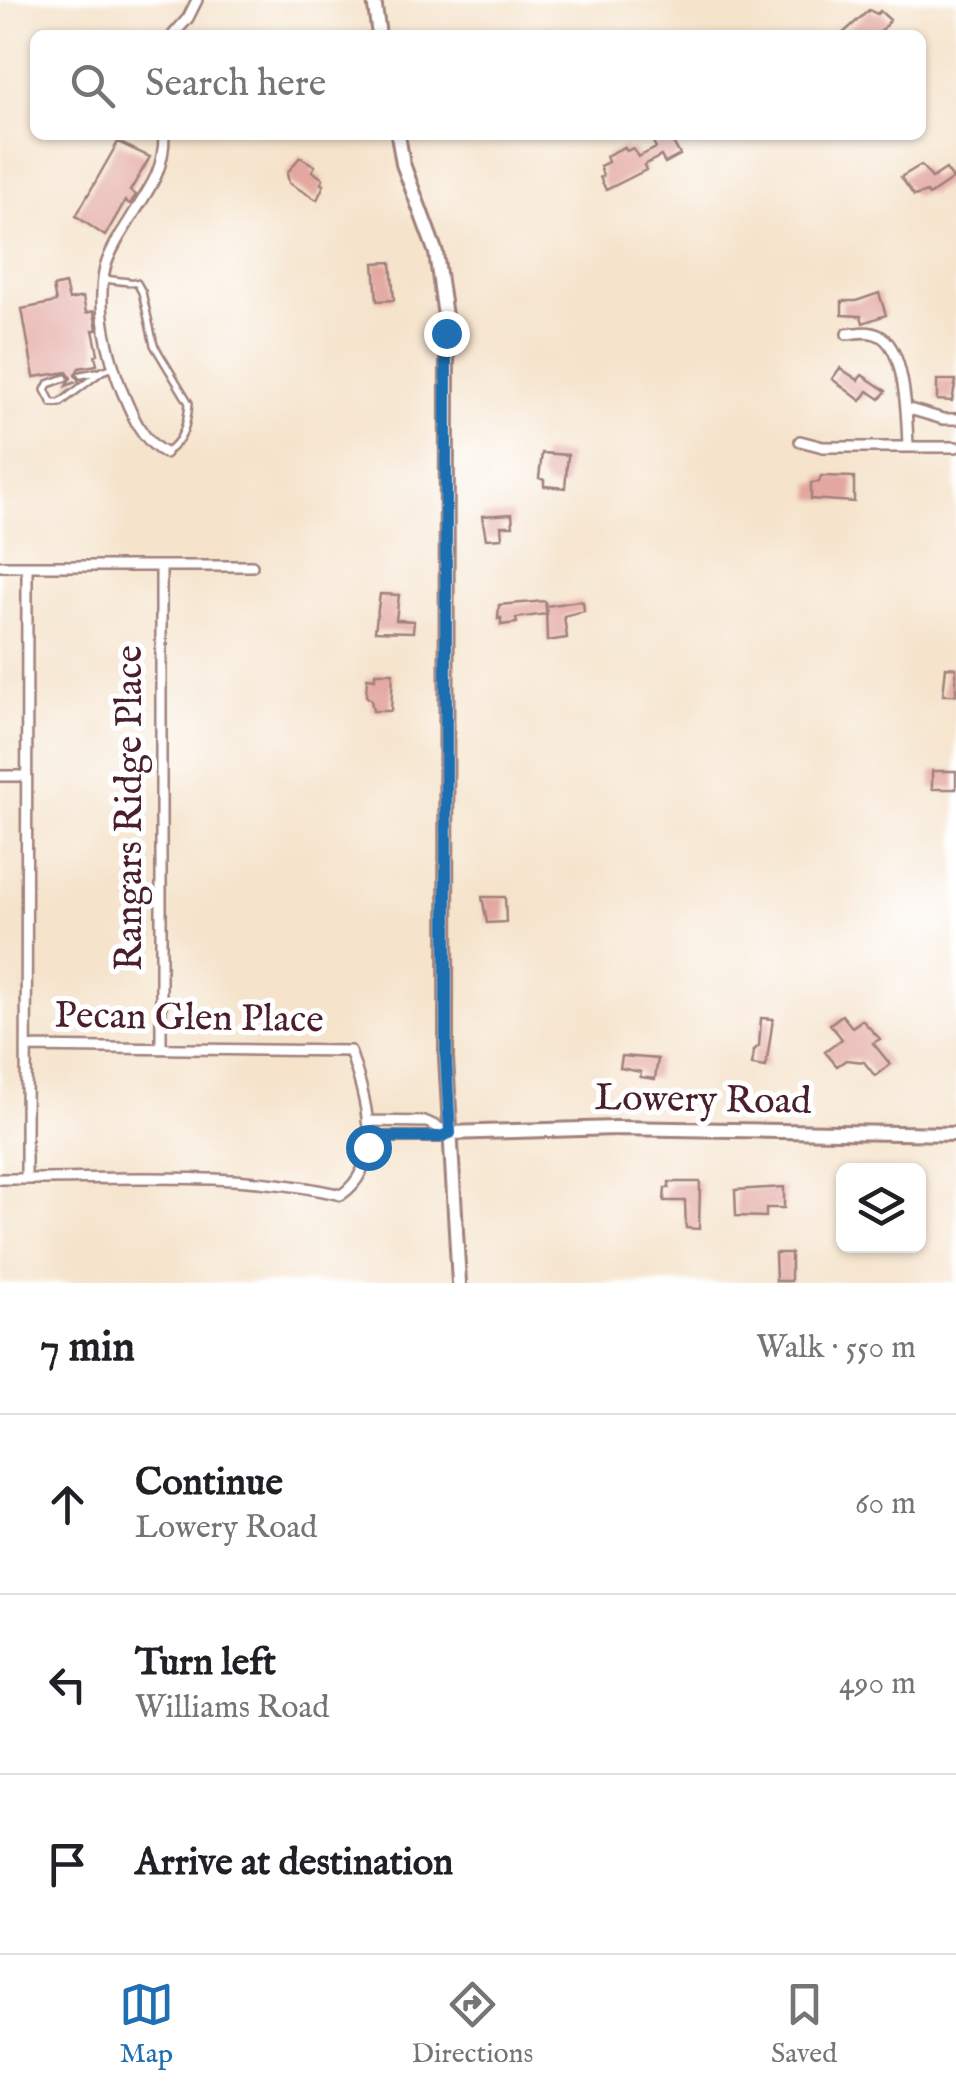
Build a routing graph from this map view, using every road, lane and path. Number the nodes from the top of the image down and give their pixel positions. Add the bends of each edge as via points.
1 (196, 0) edge
2 (374, 0) edge
3 (177, 30) edge
4 (377, 30) edge
5 (164, 140) edge
6 (399, 140) edge
7 (104, 278) junction
8 (847, 334) dead end
9 (114, 367) junction
10 (102, 371) junction
11 (81, 375) dead end
12 (65, 378) dead end
13 (906, 408) junction
14 (956, 418) edge
15 (800, 441) dead end
16 (908, 447) junction
17 (956, 447) edge
18 (165, 453) joint
19 (0, 566) edge
20 (26, 566) junction
21 (252, 566) dead end
22 (161, 567) junction
23 (0, 776) edge
24 (26, 776) junction
25 (26, 1046) junction
26 (162, 1048) junction
27 (366, 1121) junction
28 (450, 1133) junction
29 (956, 1134) edge
30 (368, 1137) junction
31 (0, 1179) edge
32 (26, 1179) junction
33 (459, 1283) edge

1 - 3 street
2 - 4 street
5 - 7 street via 164,159 114,247
6 - 28 street via 436,253 446,330
7 - 9 street
7 - 18 lane via 136,283 154,345 189,402 178,446
8 - 13 street via 888,341
9 - 10 lane
9 - 18 street via 140,428
10 - 11 lane
10 - 12 lane via 52,403 44,390
13 - 14 street
13 - 16 street
15 - 16 street
16 - 17 street
19 - 20 street
20 - 22 street
20 - 24 street
21 - 22 street
22 - 26 street, Rangars Ridge Place
23 - 24 street
24 - 25 street
25 - 26 street, Pecan Glen Place
25 - 32 street
26 - 27 street, Pecan Glen Place via 350,1051
27 - 28 street, Lowery Road via 428,1122
27 - 30 street
28 - 29 street, Lowery Road via 616,1128
28 - 30 street, Lowery Road
28 - 33 street
30 - 32 street via 365,1163 341,1195 253,1181
31 - 32 street

